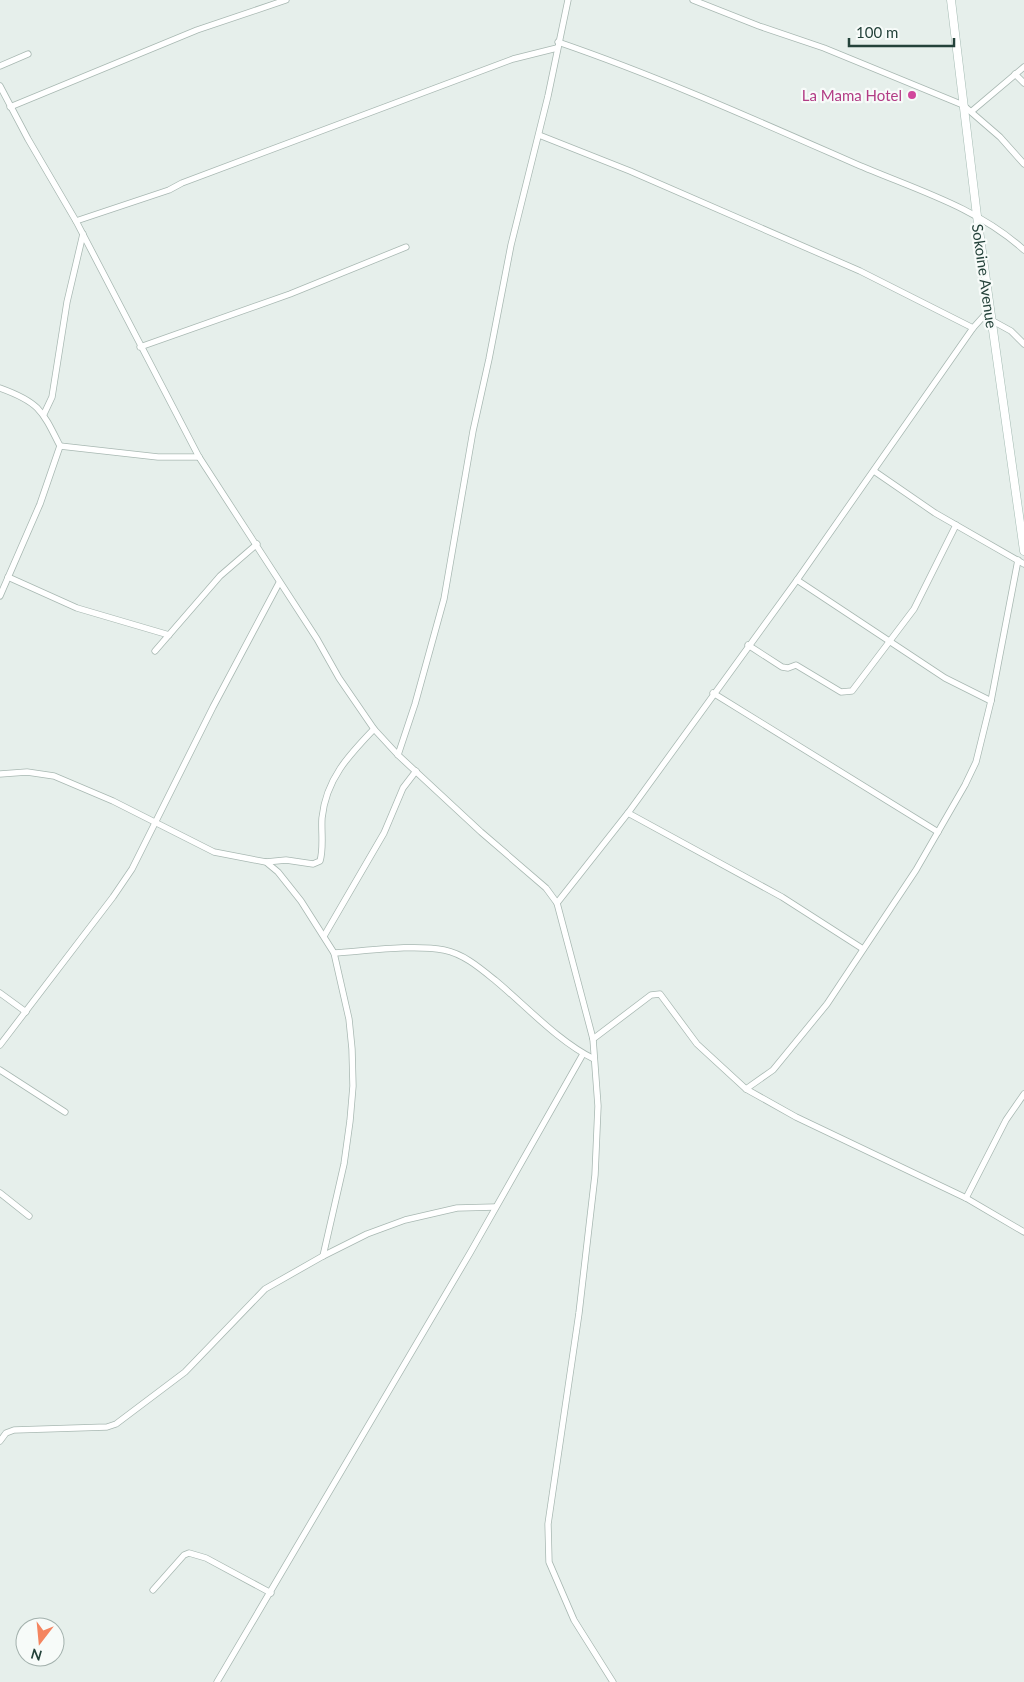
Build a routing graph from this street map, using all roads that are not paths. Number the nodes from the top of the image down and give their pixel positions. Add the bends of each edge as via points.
1 (286, 0) edge
2 (568, 0) edge
3 (693, 0) edge
4 (950, 0) edge
5 (557, 45) junction
6 (28, 54) dead end
7 (0, 66) edge
8 (1024, 66) edge
9 (1015, 74) junction
10 (1024, 83) edge
11 (0, 86) edge
12 (963, 105) junction
13 (10, 107) junction
14 (972, 111) junction
15 (538, 135) junction
16 (1024, 164) edge
17 (977, 216) junction
18 (76, 221) junction
19 (83, 233) junction
20 (406, 248) dead end
21 (1024, 250) edge
22 (990, 308) junction
23 (992, 320) junction
24 (973, 328) junction
25 (1024, 344) edge
26 (140, 347) junction
27 (0, 388) edge
28 (44, 414) junction
29 (60, 446) junction
30 (199, 457) junction
31 (874, 471) junction
32 (956, 525) junction
33 (1023, 542) edge
34 (257, 544) junction
35 (1024, 551) edge
36 (1018, 560) junction
37 (1024, 564) edge
38 (8, 577) junction
39 (797, 580) junction
40 (280, 583) junction
41 (0, 596) edge
42 (169, 635) junction
43 (888, 643) junction
44 (748, 645) junction
45 (155, 651) dead end
46 (713, 693) junction
47 (991, 701) junction
48 (374, 728) junction
49 (398, 755) junction
50 (416, 771) junction
51 (0, 774) edge
52 (628, 813) junction
53 (156, 822) junction
54 (938, 832) junction
55 (266, 862) junction
56 (557, 903) junction
57 (324, 936) junction
58 (863, 949) junction
59 (334, 953) junction
60 (0, 993) edge
61 (26, 1012) junction
62 (592, 1039) junction
63 (0, 1045) edge
64 (583, 1054) junction
65 (594, 1059) junction
66 (0, 1070) edge
67 (746, 1089) junction
68 (1024, 1094) edge
69 (65, 1112) dead end
70 (0, 1193) edge
71 (966, 1198) junction
72 (495, 1207) junction
73 (29, 1216) dead end
74 (1024, 1232) edge
75 (323, 1256) junction
76 (0, 1441) edge
77 (153, 1590) dead end
78 (271, 1592) junction
79 (217, 1682) edge
80 (613, 1682) edge

1 - 13 street via 197,30
2 - 5 street
3 - 12 street via 824,48
4 - 12 street, Sokoine Avenue
5 - 15 street
5 - 17 street via 602,57 742,113
5 - 18 street via 282,144 169,190
6 - 7 street
8 - 9 street
9 - 10 street
9 - 14 street
11 - 13 street
12 - 14 street
12 - 17 street, Sokoine Avenue
13 - 18 street
14 - 16 street
15 - 24 street via 630,171 860,271
15 - 49 street via 473,431 444,599
17 - 21 street
17 - 22 street, Sokoine Avenue
18 - 19 street
19 - 26 street
19 - 28 street via 67,302 54,389
20 - 26 street via 290,294
22 - 23 street, Sokoine Avenue
22 - 24 street
23 - 25 street via 1011,330
23 - 33 street, Sokoine Avenue
24 - 31 street
26 - 30 street
27 - 28 street via 27,399
28 - 29 street
29 - 30 street via 158,457
29 - 38 street via 40,504
30 - 34 street
31 - 32 street
31 - 39 street
32 - 36 street
32 - 43 street via 914,609
33 - 35 street, Sokoine Avenue
34 - 40 street
34 - 42 street via 220,576
36 - 37 street
36 - 47 street
38 - 41 street
38 - 42 street via 77,608
39 - 43 street
39 - 44 street
40 - 48 street
40 - 53 street
42 - 45 street
43 - 44 street via 856,688 847,693 800,667 782,667
43 - 47 street via 944,678
44 - 46 street
46 - 52 street
46 - 54 street
47 - 54 street via 976,762
48 - 49 street
48 - 55 street via 340,766 328,790 322,817 320,861 313,864 286,860
49 - 50 street
50 - 56 street via 546,888
50 - 57 street via 403,788 384,833
51 - 53 street via 27,772 54,776
52 - 56 street
52 - 58 street via 782,897
53 - 55 street via 214,852
53 - 61 street via 132,869 113,897
54 - 58 street
55 - 57 street via 291,886
56 - 62 street
57 - 59 street
58 - 67 street via 827,1004 790,1051 773,1070
59 - 64 street via 424,948 457,954 476,964
59 - 75 street via 349,1019 354,1086 344,1164
60 - 61 street
61 - 63 street
62 - 65 street
62 - 67 street via 651,995 660,994 697,1044
64 - 65 street
64 - 72 street
65 - 80 street via 598,1106 595,1175 579,1313 548,1524 549,1562 574,1620
66 - 69 street
67 - 71 street via 796,1117
68 - 71 street via 1006,1120
70 - 73 street
71 - 74 street
72 - 75 street via 457,1208 405,1220
72 - 78 street
75 - 76 street via 264,1289 185,1372 116,1424 108,1427 14,1430 6,1433
77 - 78 street via 189,1553 206,1558
78 - 79 street

